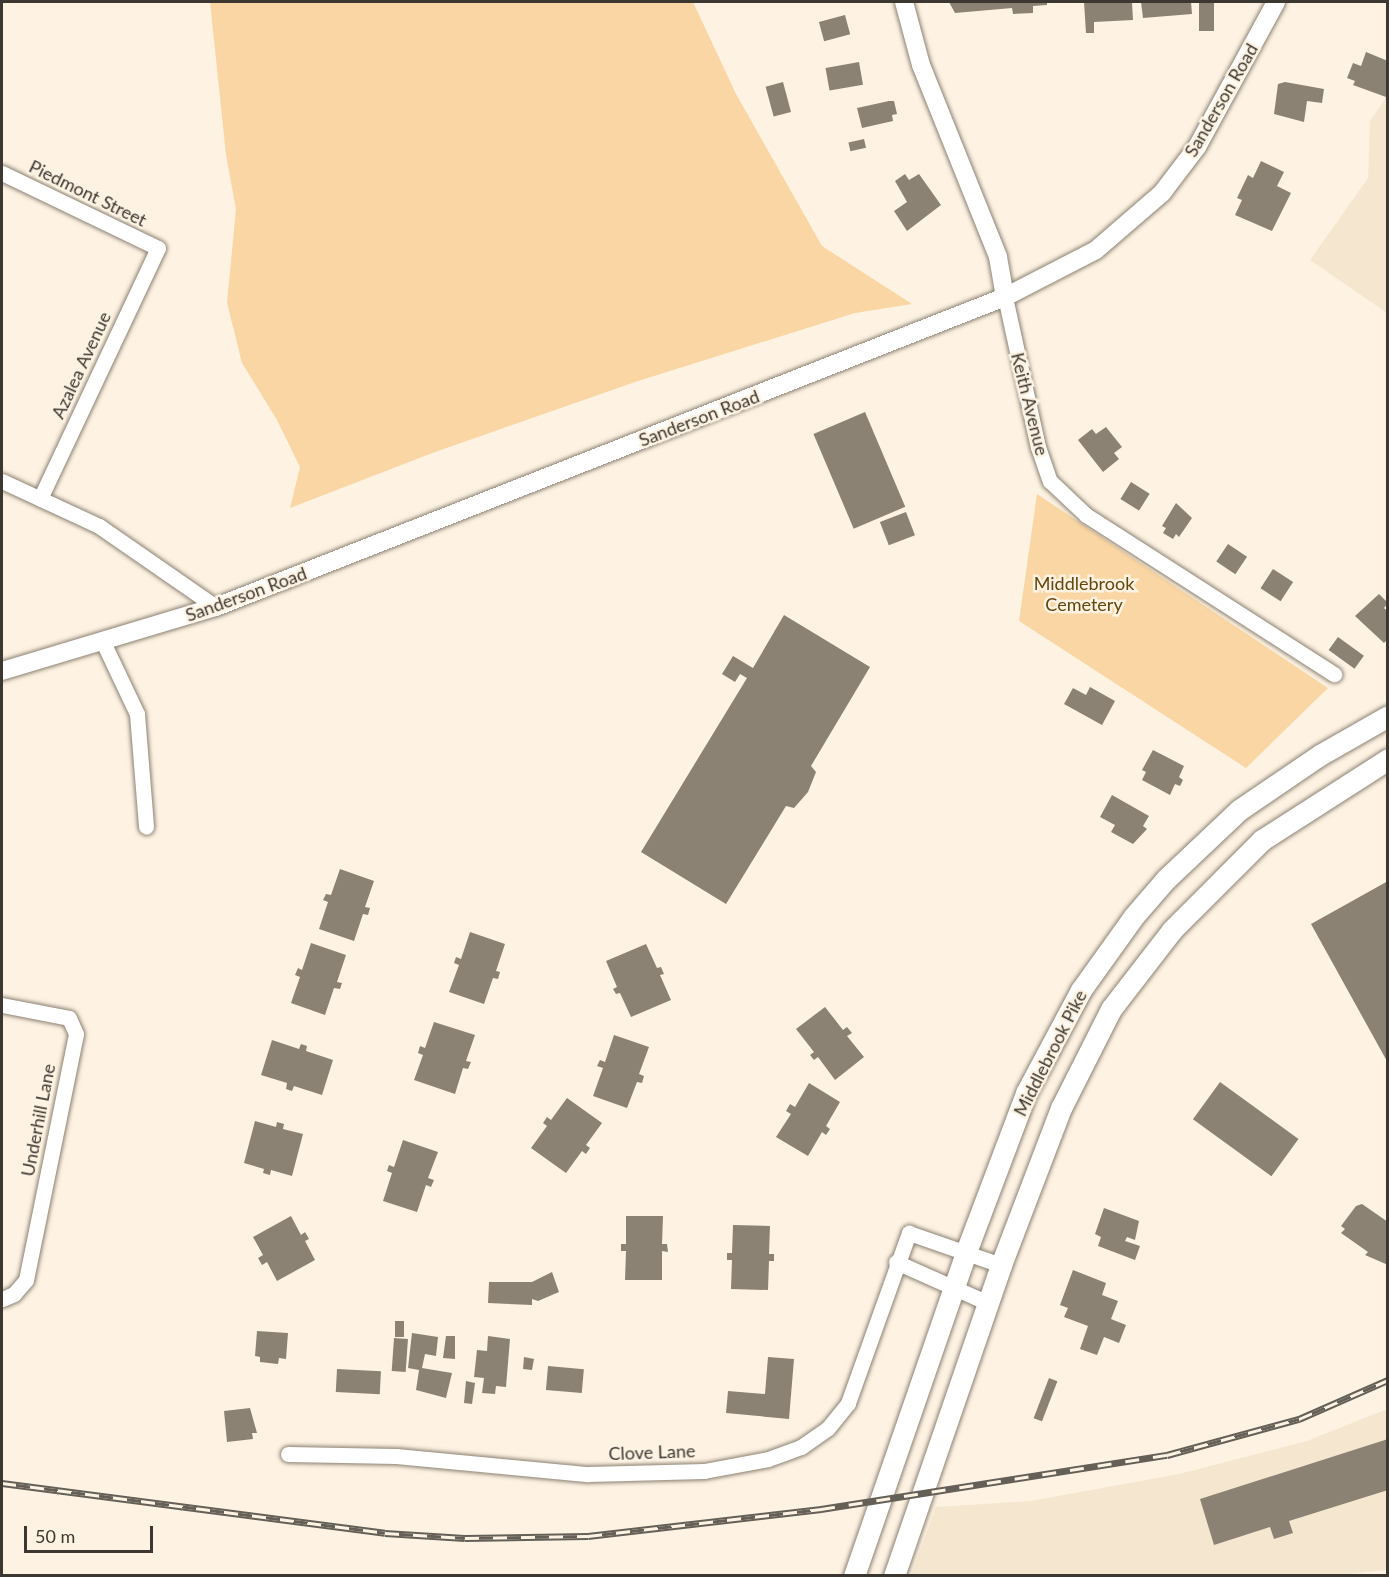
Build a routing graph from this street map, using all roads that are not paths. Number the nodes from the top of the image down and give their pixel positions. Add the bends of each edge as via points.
1 (904, 2) edge
2 (1276, 2) edge
3 (2, 173) edge
4 (158, 248) joint
5 (1005, 297) junction
6 (2, 481) edge
7 (40, 499) junction
8 (216, 608) junction
9 (103, 642) junction
10 (2, 671) edge
11 (1334, 674) dead end
12 (1388, 716) edge
13 (1388, 759) edge
14 (146, 827) dead end
15 (2, 1005) edge
16 (966, 1252) junction
17 (896, 1262) junction
18 (1001, 1265) junction
19 (953, 1289) junction
20 (8, 1297) edge
21 (988, 1303) junction
22 (288, 1454) dead end
23 (854, 1575) edge
24 (894, 1575) edge

1 - 5 street, Keith Avenue via 921,65 998,257
2 - 5 street, Sanderson Road via 1197,147 1162,193 1096,250
3 - 4 street, Piedmont Street
4 - 7 street, Azalea Avenue
5 - 8 street, Sanderson Road
5 - 11 street, Keith Avenue via 1038,447 1050,481 1086,515
6 - 7 street
7 - 8 street via 99,526
8 - 9 street, Sanderson Road
9 - 10 street, Sanderson Road
9 - 14 street via 136,714
12 - 16 main road, Middlebrook Pike via 1320,755 1239,810 1166,879 1134,916 1081,990 1026,1093
13 - 18 main road, Middlebrook Pike via 1262,840 1172,930 1111,1009 1061,1108
15 - 20 street, Underhill Lane via 69,1018 76,1034 26,1280
16 - 17 street, Clove Lane via 909,1233
16 - 18 street, Clove Lane
16 - 19 main road, Middlebrook Pike
17 - 19 street
17 - 22 street, Clove Lane via 848,1403 828,1428 801,1447 768,1459 704,1471 588,1474 396,1456
18 - 21 main road, Middlebrook Pike
19 - 21 street
19 - 23 main road, Middlebrook Pike
21 - 24 main road, Middlebrook Pike

